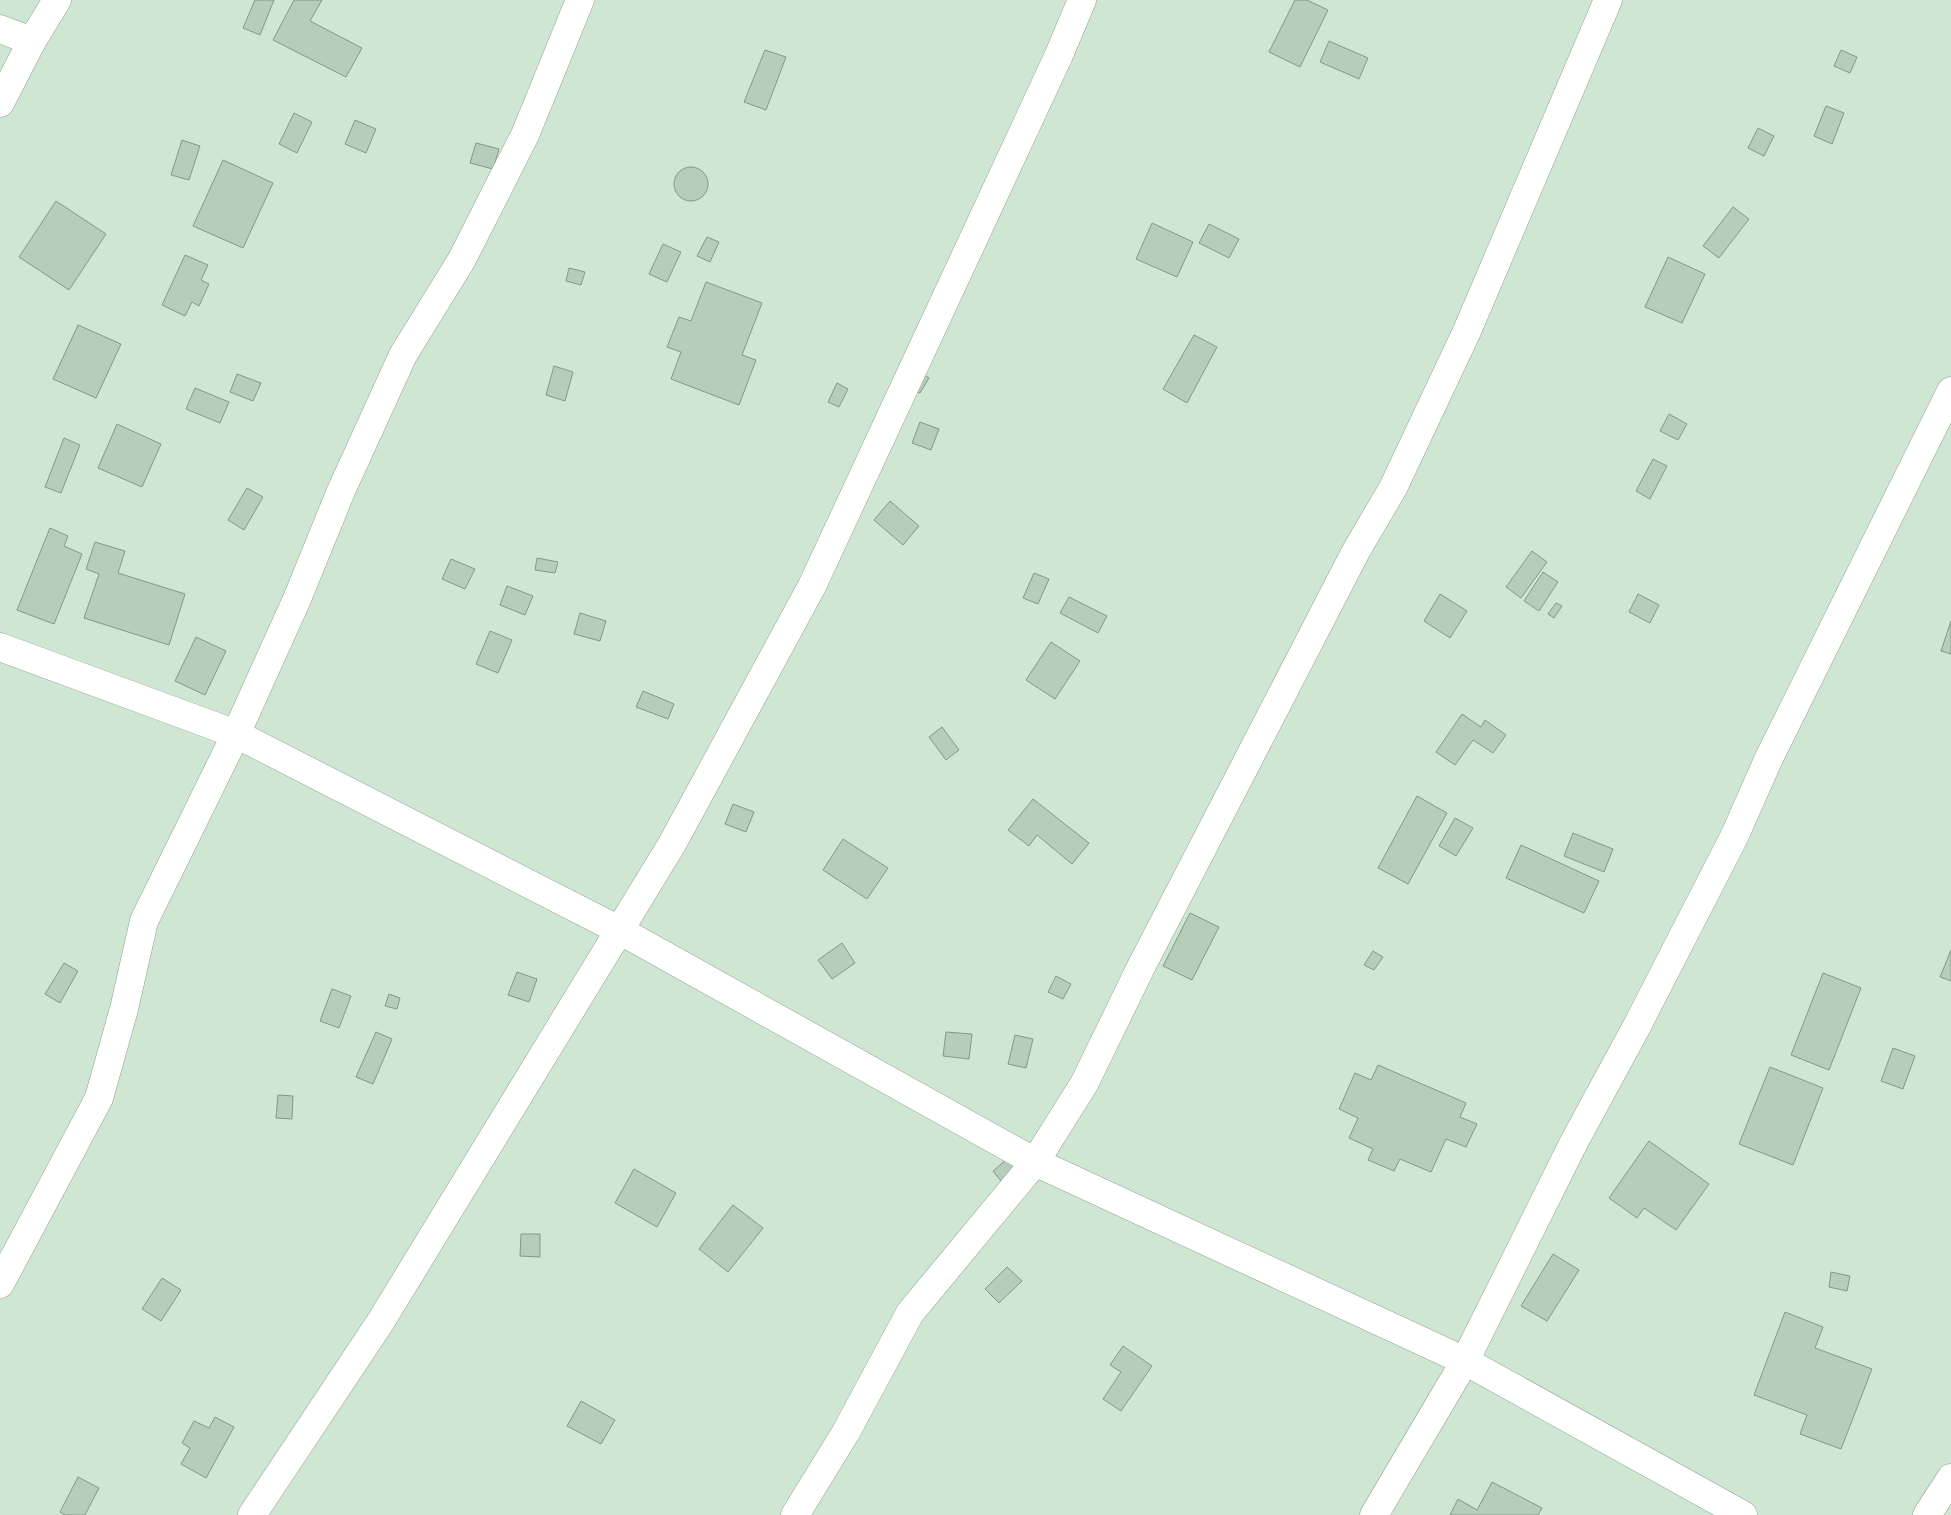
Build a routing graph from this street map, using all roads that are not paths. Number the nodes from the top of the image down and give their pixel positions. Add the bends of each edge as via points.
1 (57, 0) edge
2 (580, 0) edge
3 (1082, 0) edge
4 (1608, 0) edge
5 (0, 29) edge
6 (32, 41) junction
7 (0, 103) edge
8 (1951, 391) edge
9 (0, 646) edge
10 (236, 734) junction
11 (619, 930) junction
12 (1035, 1162) junction
13 (0, 1284) edge
14 (1465, 1361) junction
15 (1951, 1478) edge
16 (252, 1515) edge
17 (796, 1515) edge
18 (1374, 1515) edge
19 (1743, 1515) edge
20 (1927, 1515) edge

1 - 6 street
2 - 10 street via 525,135 461,261 403,355
3 - 11 street via 812,586 672,844
4 - 12 street via 1467,331 1393,488 1338,586 1084,1084
5 - 6 street
6 - 7 street
8 - 14 street via 1769,758 1730,846 1573,1144
9 - 10 street
10 - 11 street
10 - 13 street via 144,921 124,1010 99,1098
11 - 12 street
11 - 16 street via 381,1321
12 - 14 street
12 - 17 street via 910,1314 846,1432
14 - 18 street
14 - 19 street
15 - 20 street

